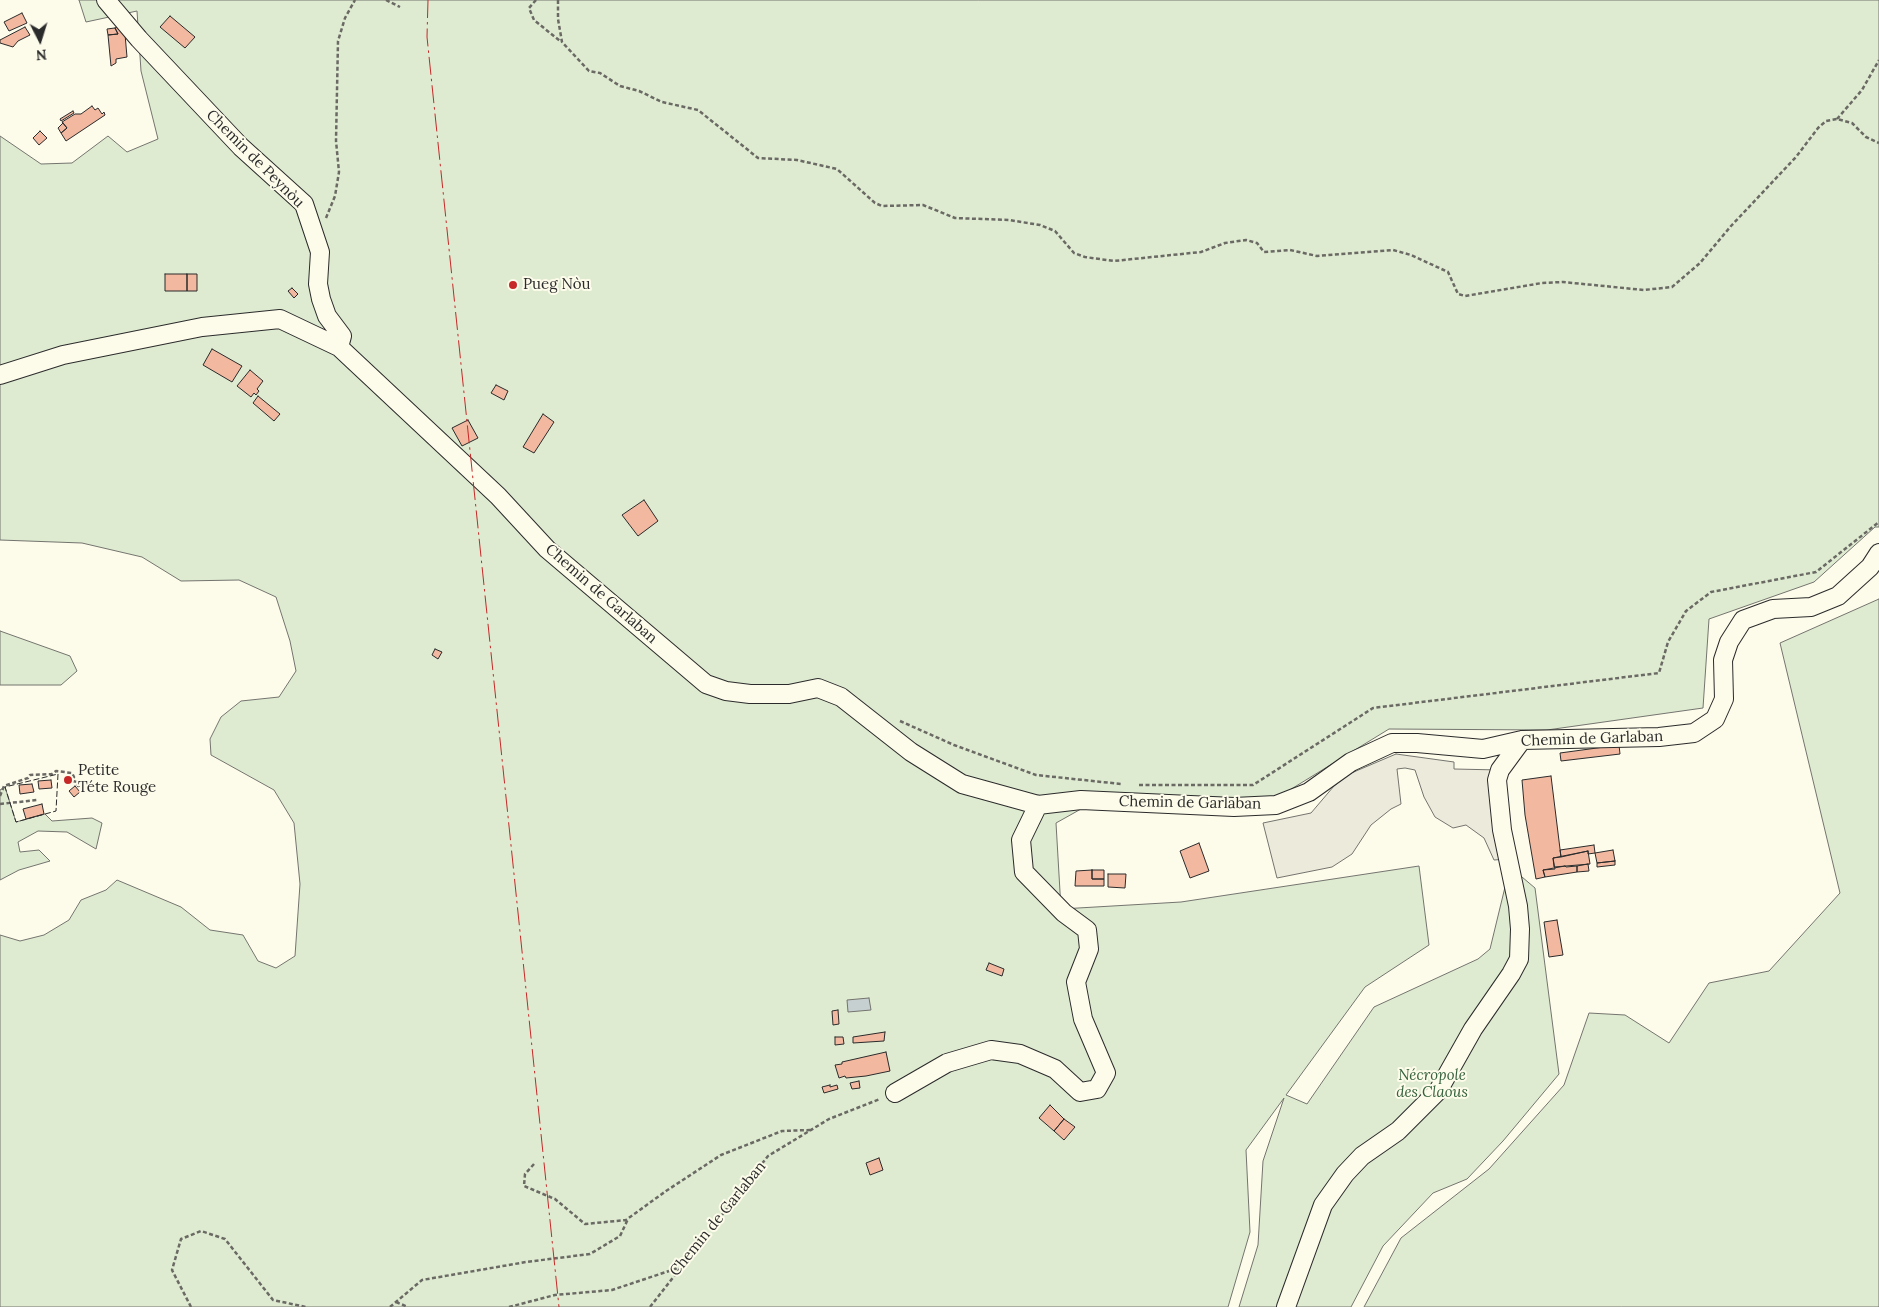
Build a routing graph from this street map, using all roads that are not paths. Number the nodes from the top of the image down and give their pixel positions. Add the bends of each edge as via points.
1 (106, 0) edge
2 (339, 347) junction
3 (0, 375) edge
4 (1879, 553) edge
5 (1522, 740) junction
6 (1038, 805) junction
7 (895, 1094) road end
8 (1286, 1307) edge

1 - 2 street, Chemin de Peynòu via 240,147 304,204 320,252 318,284 327,316 342,336
2 - 3 street, Chemin de Garlaban via 280,319 202,327 63,355
2 - 6 street, Chemin de Garlaban via 498,496 547,549 706,684 750,694 788,694 818,688 841,698 911,752 962,784
4 - 5 street, Chemin de Garlaban via 1870,568 1838,596 1812,607 1773,609 1743,620 1728,642 1723,660 1724,699 1715,719 1694,733 1659,737
5 - 6 street, Chemin de Garlaban via 1483,750 1392,743 1351,762 1309,792 1276,805 1234,807 1081,800
5 - 8 street via 1500,770 1497,780 1502,830 1518,906 1519,959 1473,1029 1438,1091 1398,1131 1362,1156 1323,1205
6 - 7 street via 1021,840 1024,872 1064,913 1087,930 1089,949 1076,982 1083,1019 1106,1073 1097,1089 1080,1092 1055,1069 1020,1054 991,1050 947,1063

